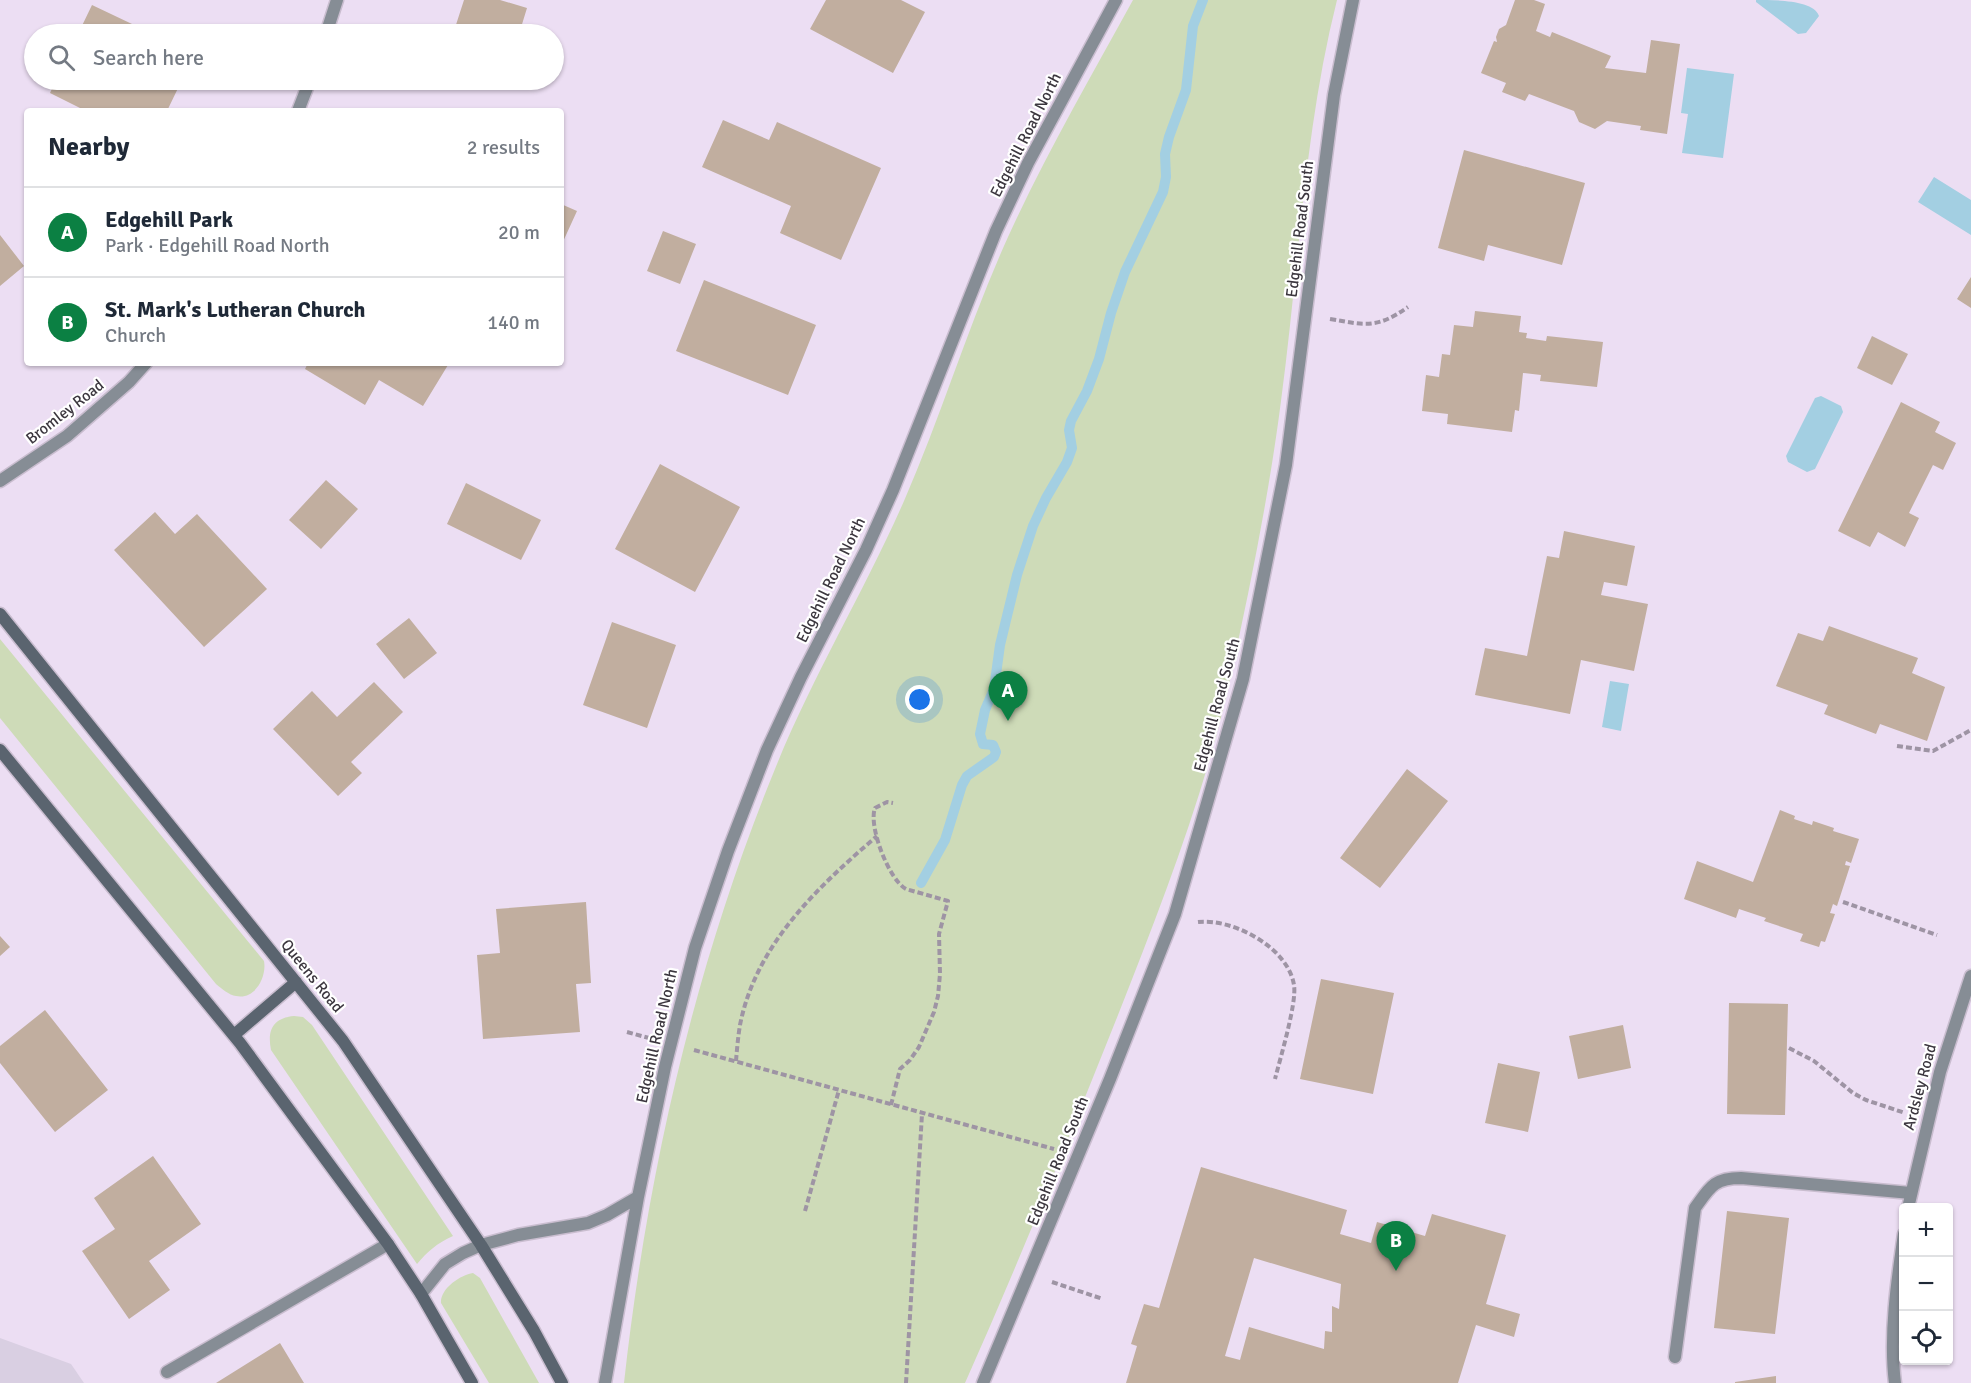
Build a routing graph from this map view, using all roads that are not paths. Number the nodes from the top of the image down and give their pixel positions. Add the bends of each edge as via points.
1 (337, 0) edge
2 (1116, 0) edge
3 (1353, 0) edge
4 (329, 24) edge
5 (306, 90) edge
6 (299, 108) edge
7 (143, 366) edge
8 (0, 481) edge
9 (0, 614) edge
10 (0, 750) edge
11 (1971, 976) edge
12 (296, 982) junction
13 (234, 1035) junction
14 (1911, 1193) junction
15 (638, 1197) junction
16 (1909, 1203) edge
17 (388, 1244) junction
18 (481, 1245) junction
19 (1901, 1257) edge
20 (421, 1294) junction
21 (1675, 1356) dead end
22 (167, 1372) dead end
23 (472, 1383) edge
24 (562, 1383) edge
25 (605, 1383) edge
26 (983, 1383) edge
27 (1895, 1383) edge

1 - 4 street
2 - 15 street, Edgehill Road North via 996,231 888,500 801,677 746,802 695,948
3 - 26 street, Edgehill Road South via 1334,94 1286,465 1243,679 1175,914
5 - 6 street
7 - 8 street, Bromley Road via 67,436
9 - 12 main road, Queens Road
10 - 13 main road
11 - 14 street, Ardsley Road via 1940,1072
12 - 13 main road
12 - 18 main road, Queens Road via 343,1041
13 - 17 main road
14 - 16 street, Ardsley Road
14 - 21 street via 1741,1178 1725,1178 1709,1188 1695,1208
15 - 18 street via 588,1223
15 - 25 street, Edgehill Road North
17 - 20 main road
17 - 22 street
18 - 20 street via 445,1264
18 - 24 main road, Queens Road
19 - 27 street via 1896,1303
20 - 23 main road

